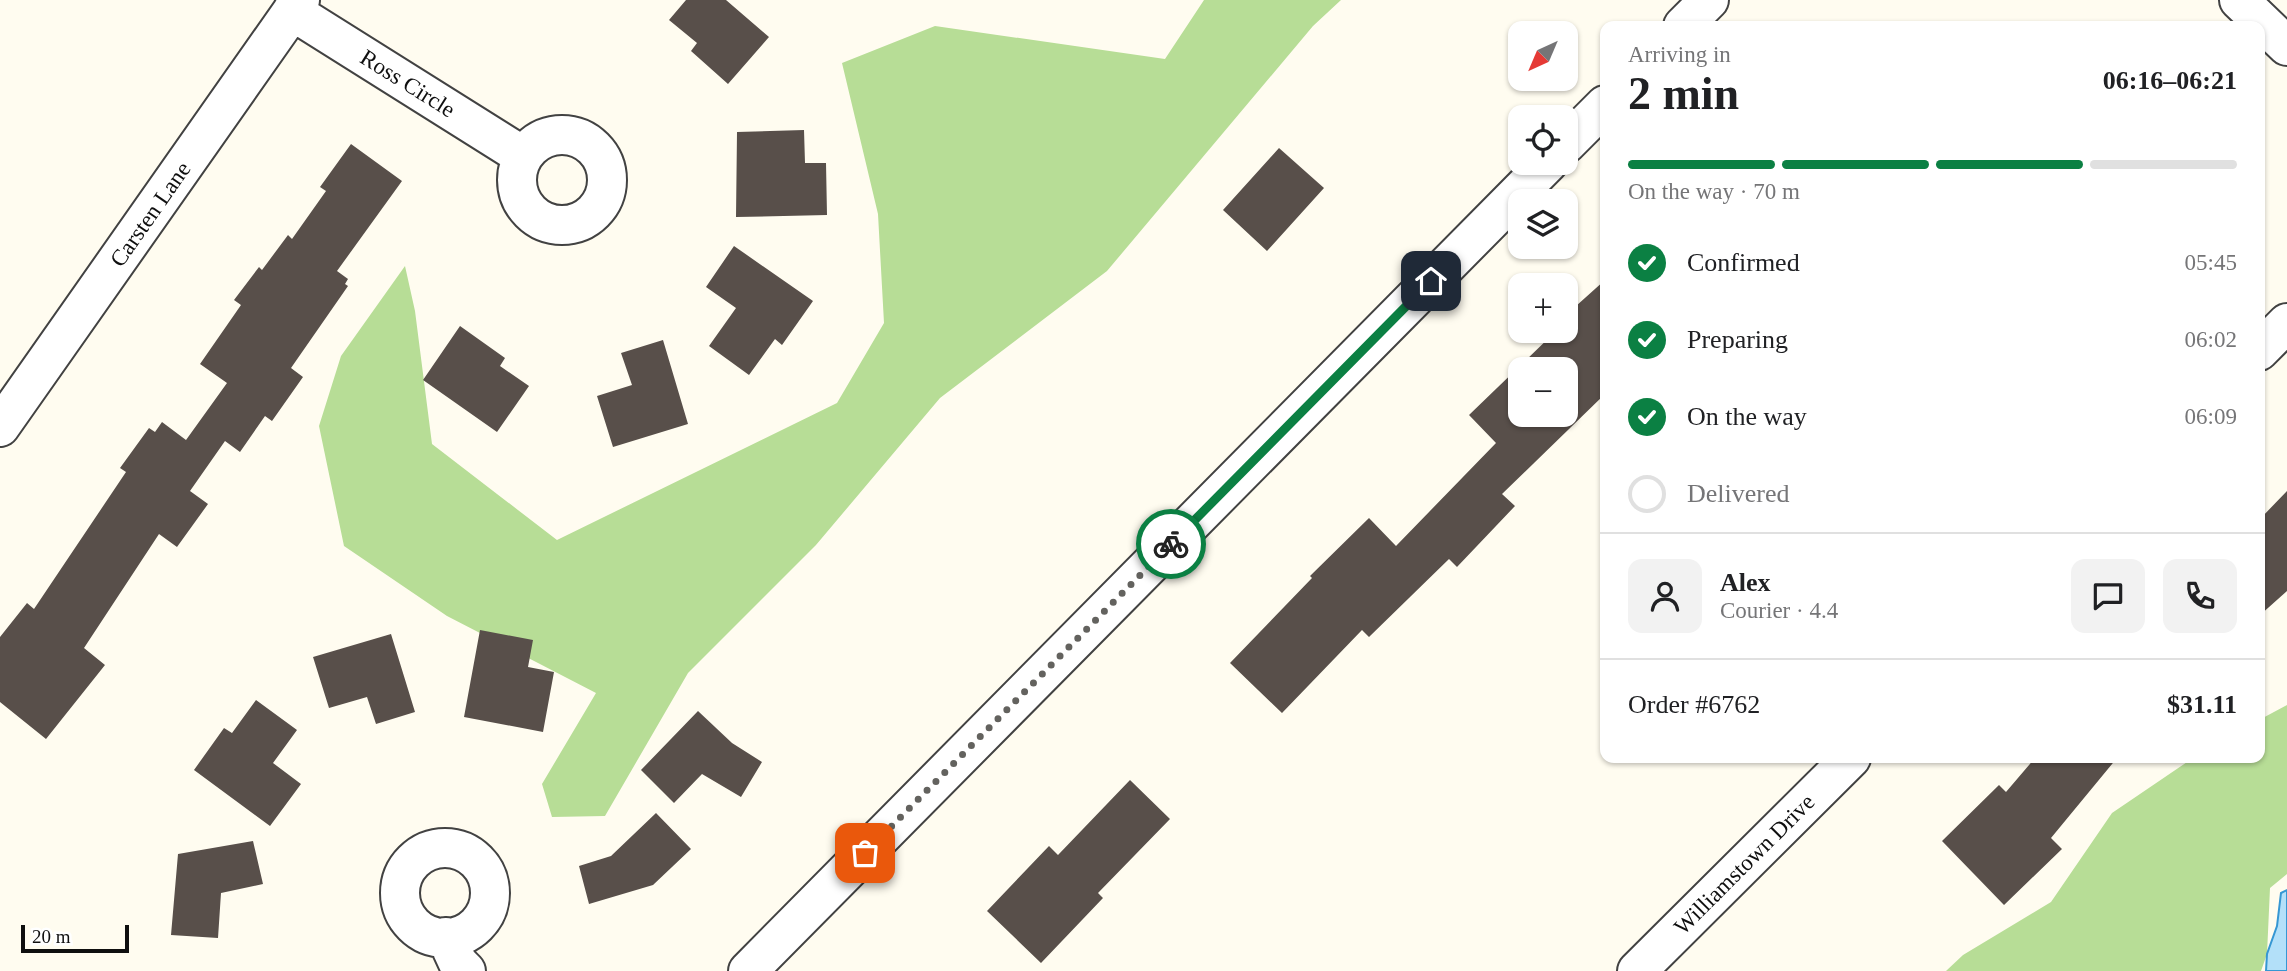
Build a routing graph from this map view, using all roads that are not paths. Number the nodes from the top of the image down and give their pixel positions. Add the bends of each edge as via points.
1 (1709, 0) edge
2 (2239, 0) edge
3 (296, 6) edge
4 (1688, 21) edge
5 (2261, 21) edge
6 (2265, 25) edge
7 (2287, 46) edge
8 (1600, 110) edge
9 (1578, 132) edge
10 (523, 156) dead end
11 (1536, 175) edge
12 (2287, 323) edge
13 (2265, 345) edge
14 (0, 427) edge
15 (1846, 763) edge
16 (446, 937) dead end
17 (466, 971) edge
18 (748, 971) edge
19 (1637, 971) edge

1 - 4 street
2 - 5 street
3 - 10 street, Ross Circle
3 - 14 street, Carsten Lane
6 - 7 street
8 - 9 street
11 - 18 street
12 - 13 street
15 - 19 street, Williamstown Drive
16 - 17 street

